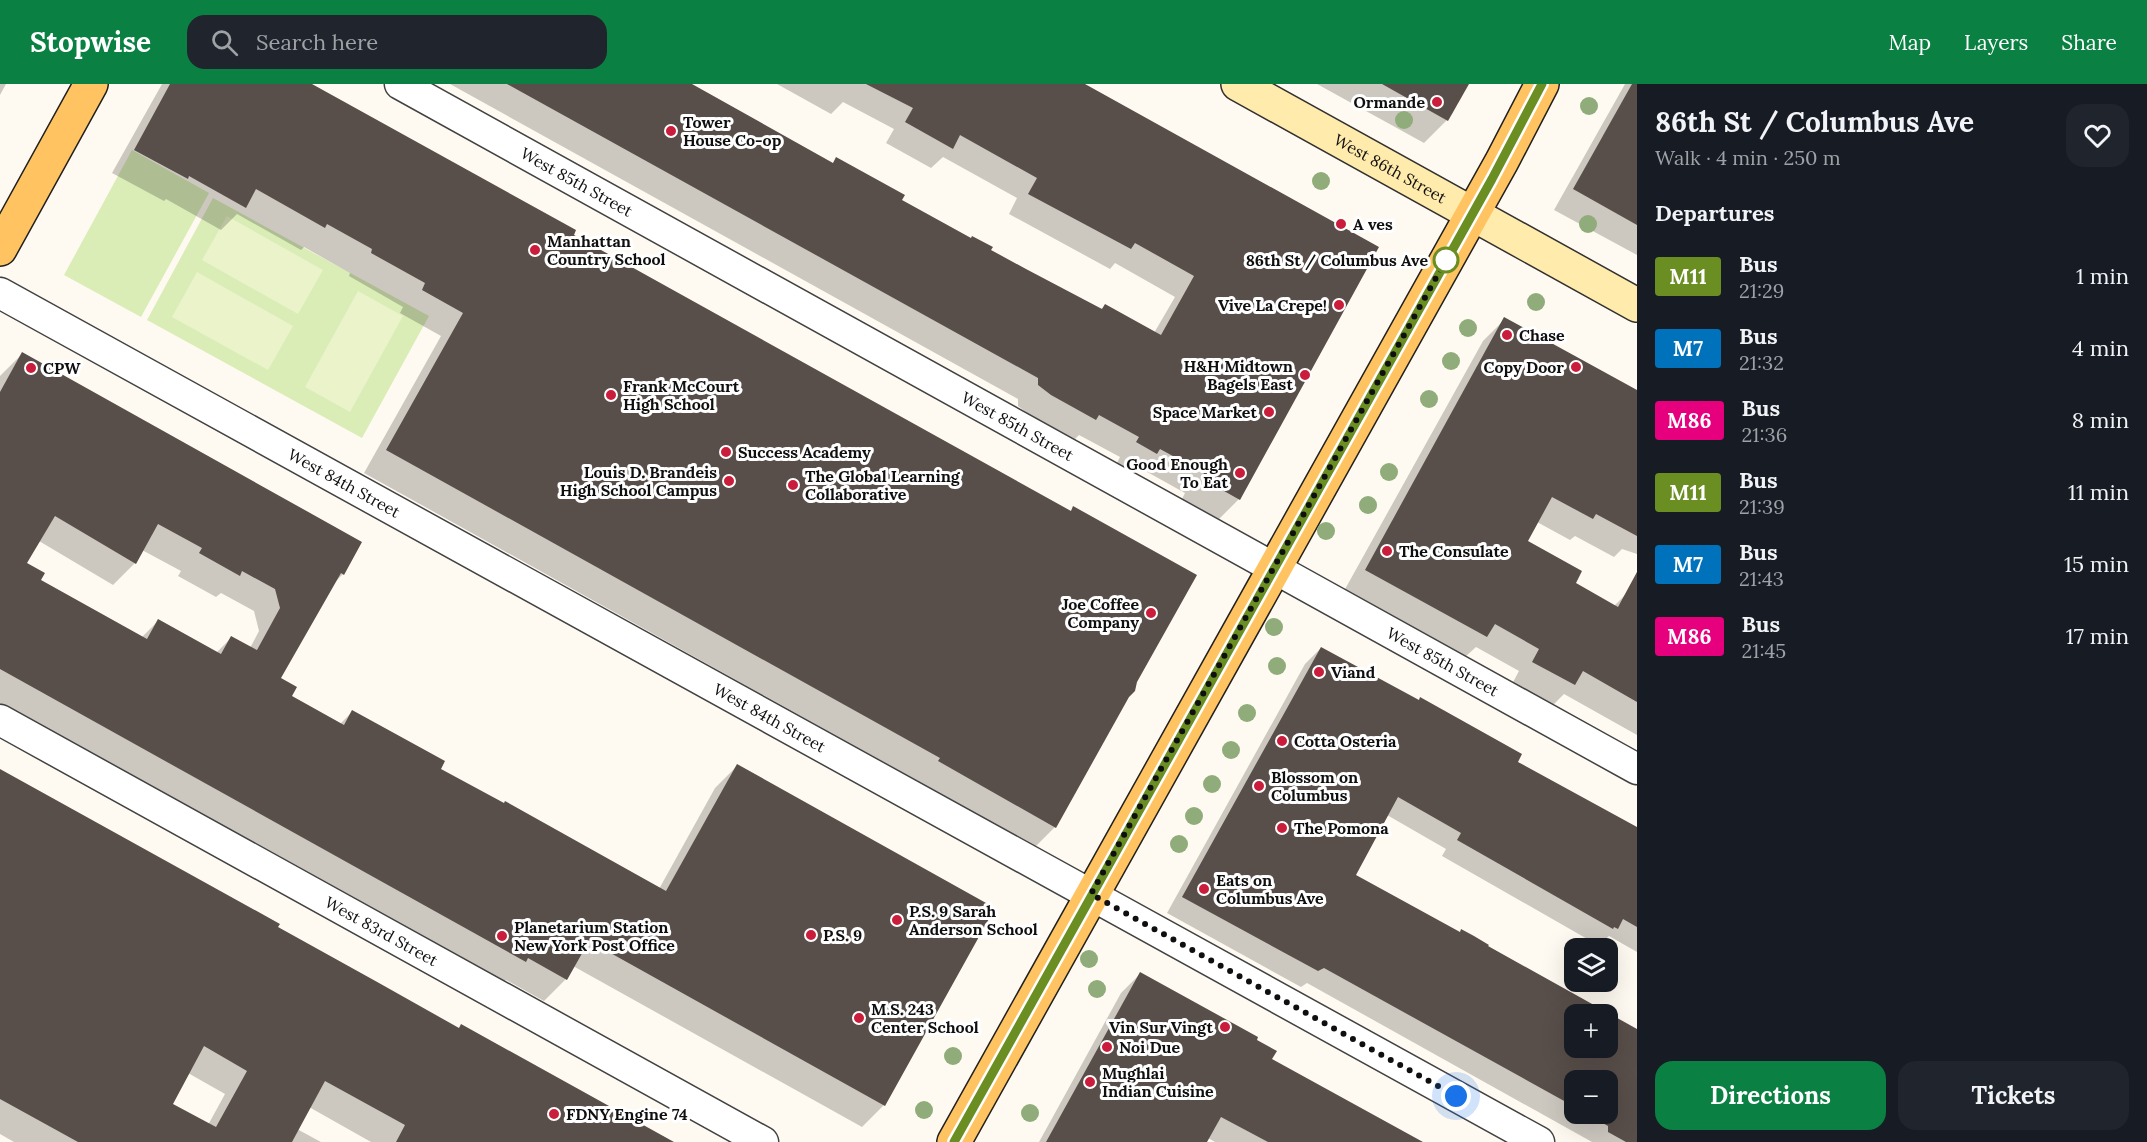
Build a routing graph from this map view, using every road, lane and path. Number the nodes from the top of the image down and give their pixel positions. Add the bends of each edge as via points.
1 (91, 84) edge
2 (400, 84) edge
3 (1238, 84) edge
4 (1542, 84) edge
5 (1472, 214) junction
6 (0, 249) edge
7 (0, 293) edge
8 (1637, 305) edge
9 (1273, 568) junction
10 (0, 720) edge
11 (1637, 769) edge
12 (1091, 894) junction
13 (763, 1142) edge
14 (954, 1142) edge
15 (1539, 1142) edge

1 - 6 main road
2 - 9 street, West 85th Street
3 - 5 main road, West 86th Street
4 - 5 main road
5 - 8 main road, West 86th Street
5 - 9 main road
7 - 12 street, West 84th Street
9 - 11 street, West 85th Street
9 - 12 main road
10 - 13 street, West 83rd Street
12 - 14 main road
12 - 15 street, West 84th Street

